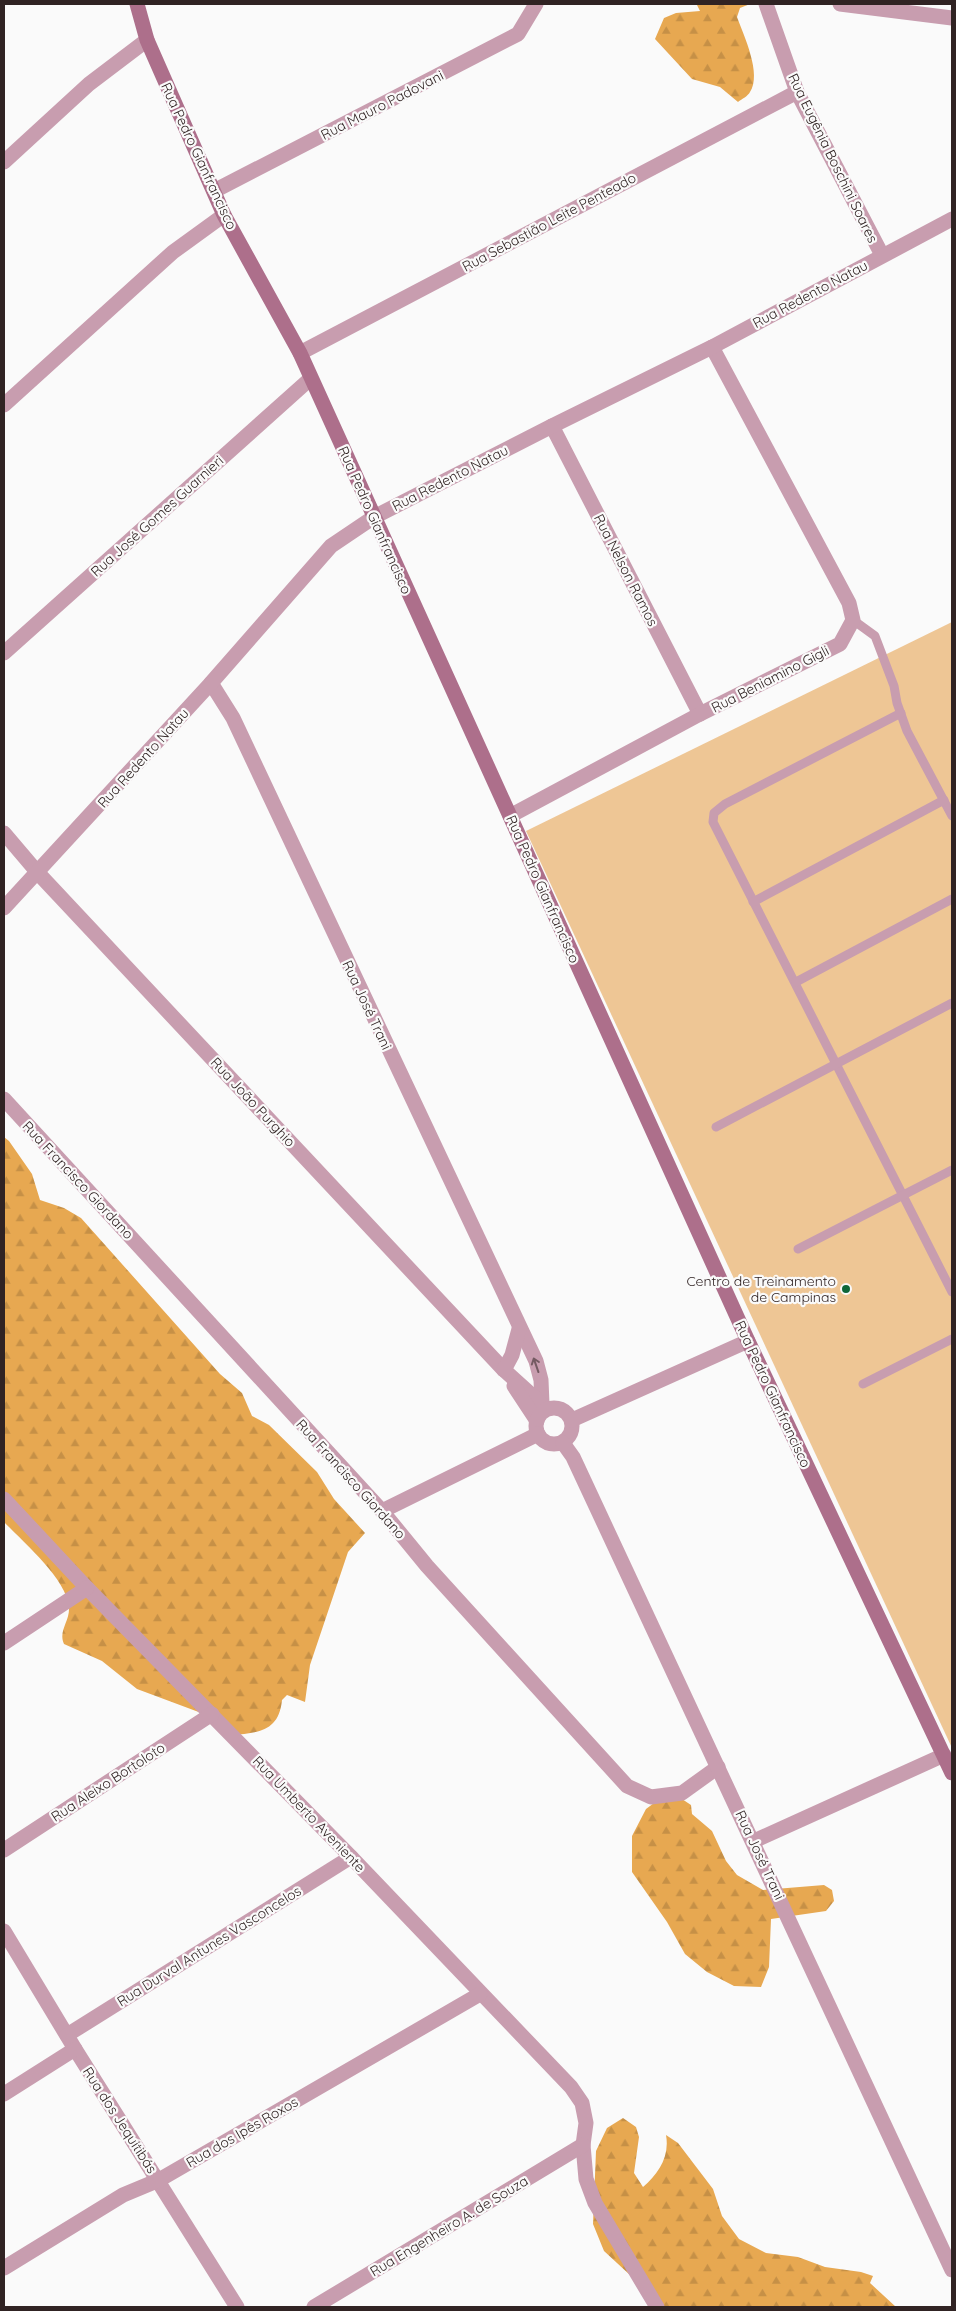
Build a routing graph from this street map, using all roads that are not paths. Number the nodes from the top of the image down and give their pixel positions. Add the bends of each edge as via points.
1 (137, 4) edge
2 (536, 4) edge
3 (766, 4) edge
4 (840, 4) edge
5 (952, 18) edge
6 (147, 40) junction
7 (797, 92) junction
8 (4, 162) edge
9 (214, 191) junction
10 (224, 215) junction
11 (952, 219) edge
12 (882, 255) junction
13 (712, 347) junction
14 (300, 353) junction
15 (310, 379) junction
16 (4, 404) edge
17 (552, 426) junction
18 (374, 517) junction
19 (853, 620) junction
20 (4, 653) edge
21 (211, 683) junction
22 (900, 713) junction
23 (700, 714) junction
24 (944, 800) junction
25 (510, 816) junction
26 (952, 816) edge
27 (4, 833) edge
28 (38, 873) junction
29 (952, 899) edge
30 (753, 902) junction
31 (4, 908) edge
32 (796, 982) junction
33 (952, 1003) edge
34 (837, 1063) junction
35 (4, 1099) edge
36 (716, 1127) dead end
37 (952, 1170) edge
38 (902, 1195) junction
39 (798, 1249) dead end
40 (952, 1292) edge
41 (519, 1329) junction
42 (952, 1339) edge
43 (748, 1341) junction
44 (504, 1370) junction
45 (864, 1384) dead end
46 (545, 1407) junction
47 (572, 1420) junction
48 (537, 1428) junction
49 (563, 1443) junction
50 (4, 1499) edge
51 (382, 1510) junction
52 (87, 1588) junction
53 (4, 1643) edge
54 (212, 1714) junction
55 (944, 1755) junction
56 (718, 1766) junction
57 (952, 1773) edge
58 (754, 1841) junction
59 (4, 1850) edge
60 (351, 1857) junction
61 (4, 1933) edge
62 (480, 1994) junction
63 (66, 2035) junction
64 (75, 2049) junction
65 (4, 2094) edge
66 (584, 2144) junction
67 (159, 2180) junction
68 (4, 2268) edge
69 (952, 2270) edge
70 (237, 2307) edge
71 (314, 2307) edge
72 (657, 2307) edge

1 - 6 street, Rua Pedro Gianfrancisco
2 - 9 street, Rua Mauro Padovani via 518,34
3 - 7 street, Rua Eugênia Boschini Soares
4 - 5 street
6 - 8 street via 89,84
6 - 9 street, Rua Pedro Gianfrancisco
7 - 12 street, Rua Eugênia Boschini Soares
7 - 14 street, Rua Sebastião Leite Penteado
9 - 10 street, Rua Pedro Gianfrancisco
10 - 14 street, Rua Pedro Gianfrancisco
10 - 16 street via 173,252
11 - 12 street, Rua Redento Natau
12 - 13 street, Rua Redento Natau
13 - 17 street, Rua Redento Natau
13 - 19 street via 849,603
14 - 15 street, Rua Pedro Gianfrancisco
15 - 18 street, Rua Pedro Gianfrancisco
15 - 20 street, Rua José Gomes Guarnieri
17 - 18 street, Rua Redento Natau
17 - 23 street, Rua Nelson Ramos
18 - 21 street, Rua Redento Natau via 331,546
18 - 25 street, Rua Pedro Gianfrancisco
19 - 22 lane via 875,636 894,686
19 - 23 street, Rua Beniamino Gigli via 840,644
21 - 28 street, Rua Redento Natau
21 - 41 street, Rua José Trani via 237,727
22 - 24 lane
22 - 30 lane via 725,804 714,813 713,822
23 - 25 street, Rua Beniamino Gigli
24 - 26 lane
24 - 30 lane
25 - 43 street, Rua Pedro Gianfrancisco
27 - 28 street, Rua João Purghio
28 - 31 street, Rua Redento Natau
28 - 44 street, Rua João Purghio
29 - 32 lane
30 - 32 lane
32 - 34 lane
33 - 34 lane
34 - 36 lane
34 - 38 lane
35 - 51 street, Rua Francisco Giordano
37 - 38 lane
38 - 39 lane
38 - 40 lane
41 - 44 street via 512,1356
46 -> 41 street, Rua José Trani via 536,1362
42 - 45 lane
43 - 47 street
43 - 55 street, Rua Pedro Gianfrancisco
44 - 46 street, Rua João Purghio
44 - 48 street, Rua João Purghio
46 - 47 street via 564,1411
46 - 48 street
47 - 49 street via 571,1435
48 - 49 street via 547,1443
48 - 51 street
49 - 56 street, Rua José Trani via 573,1457
50 - 52 street, Rua Umberto Aveniente
51 - 56 street, Rua Francisco Giordano via 427,1566 628,1786 651,1797 682,1793
52 - 53 street
52 - 54 street, Rua Umberto Aveniente
54 - 59 street, Rua Aleixo Bortoloto
54 - 60 street, Rua Umberto Aveniente
55 - 57 street, Rua Pedro Gianfrancisco
55 - 58 street
56 - 58 street, Rua José Trani
58 - 69 street, Rua José Trani
60 - 62 street, Rua Umberto Aveniente
60 - 63 street, Rua Durval Antunes Vasconcelos
61 - 63 street, Rua dos Jequitibás
62 - 66 street, Rua Umberto Aveniente via 582,2103 586,2123
62 - 67 street, Rua dos Ipês Roxos
63 - 64 street, Rua dos Jequitibás
64 - 65 street
64 - 67 street, Rua dos Jequitibás
66 - 71 street, Rua Engenheiro A. de Souza
66 - 72 street, Rua Umberto Aveniente via 586,2180 594,2203
67 - 68 street, Rua dos Ipês Roxos via 123,2195
67 - 70 street, Rua dos Jequitibás

